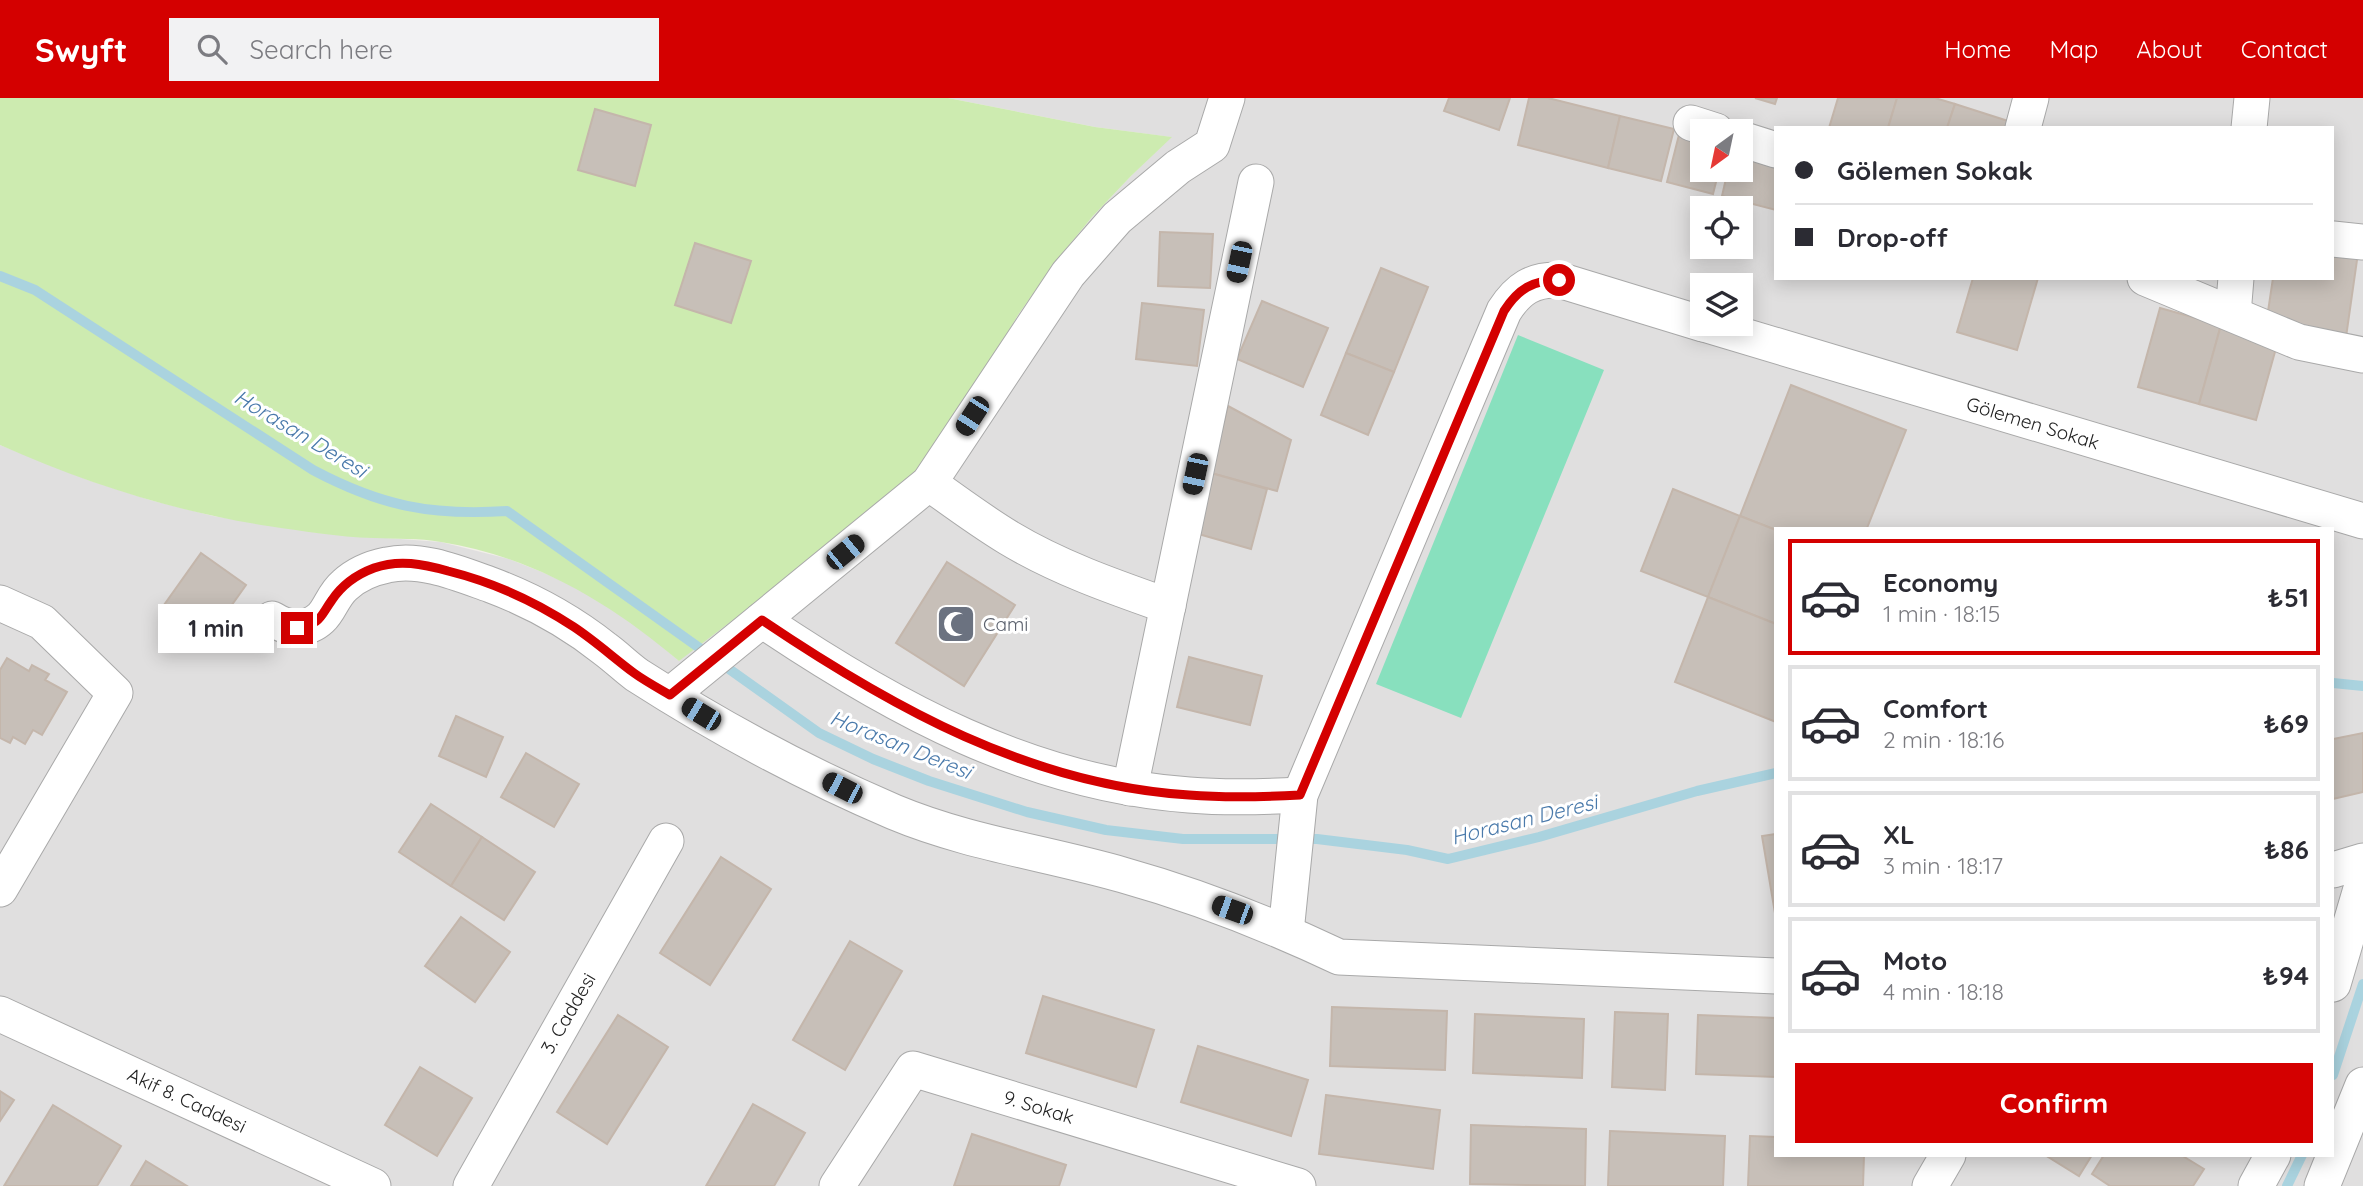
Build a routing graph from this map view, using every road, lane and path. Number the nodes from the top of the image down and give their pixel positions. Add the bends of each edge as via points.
1 (1227, 98) edge
2 (2031, 98) edge
3 (2252, 98) edge
4 (2024, 126) edge
5 (2249, 126) edge
6 (1754, 143) edge
7 (1774, 149) edge
8 (1256, 182) dead end
9 (2334, 239) edge
10 (2363, 242) edge
11 (2150, 280) edge
12 (2236, 280) edge
13 (2233, 314) junction
14 (1690, 320) edge
15 (1743, 336) edge
16 (2363, 355) edge
17 (929, 483) junction
18 (2363, 521) edge
19 (0, 603) edge
20 (1168, 606) junction
21 (272, 619) dead end
22 (762, 620) junction
23 (670, 695) junction
24 (1130, 788) junction
25 (1300, 795) junction
26 (666, 841) dead end
27 (2363, 861) edge
28 (2334, 870) edge
29 (2363, 882) edge
30 (0, 889) edge
31 (1286, 932) junction
32 (1774, 976) edge
33 (2334, 982) edge
34 (0, 1014) edge
35 (2363, 1085) edge
36 (2334, 1156) edge
37 (1947, 1157) edge
38 (2272, 1157) edge
39 (2334, 1157) edge
40 (373, 1186) edge
41 (471, 1186) edge
42 (837, 1186) edge
43 (1298, 1186) edge
44 (1930, 1186) edge
45 (2256, 1186) edge
46 (2322, 1186) edge

1 - 17 street via 1212,145 1147,191 1091,245 1045,304
2 - 4 street
3 - 5 street
6 - 7 street
8 - 20 street
9 - 10 street
11 - 13 street
12 - 13 street
13 - 16 street via 2299,342
14 - 25 street, Gölemen Sokak via 1559,280 1537,282 1513,298
15 - 18 street, Gölemen Sokak
17 - 20 street via 990,526 1056,563
17 - 22 street
19 - 30 street via 41,622 115,693
20 - 24 street
21 - 23 street via 284,626 310,625 360,574 391,564 424,565 502,589 537,606
22 - 23 street
22 - 24 street via 874,692 980,744 1029,763
23 - 31 street via 771,752 895,812 1008,848 1176,890
24 - 25 street via 1198,796
25 - 31 street, Gölemen Sokak
26 - 41 street, 3. Caddesi
27 - 28 street
29 - 33 street
31 - 32 street via 1339,957
34 - 40 street, Akif 8. Caddesi
35 - 36 street
37 - 44 street
38 - 45 street
39 - 46 street
42 - 43 street, 9. Sokak via 913,1069

